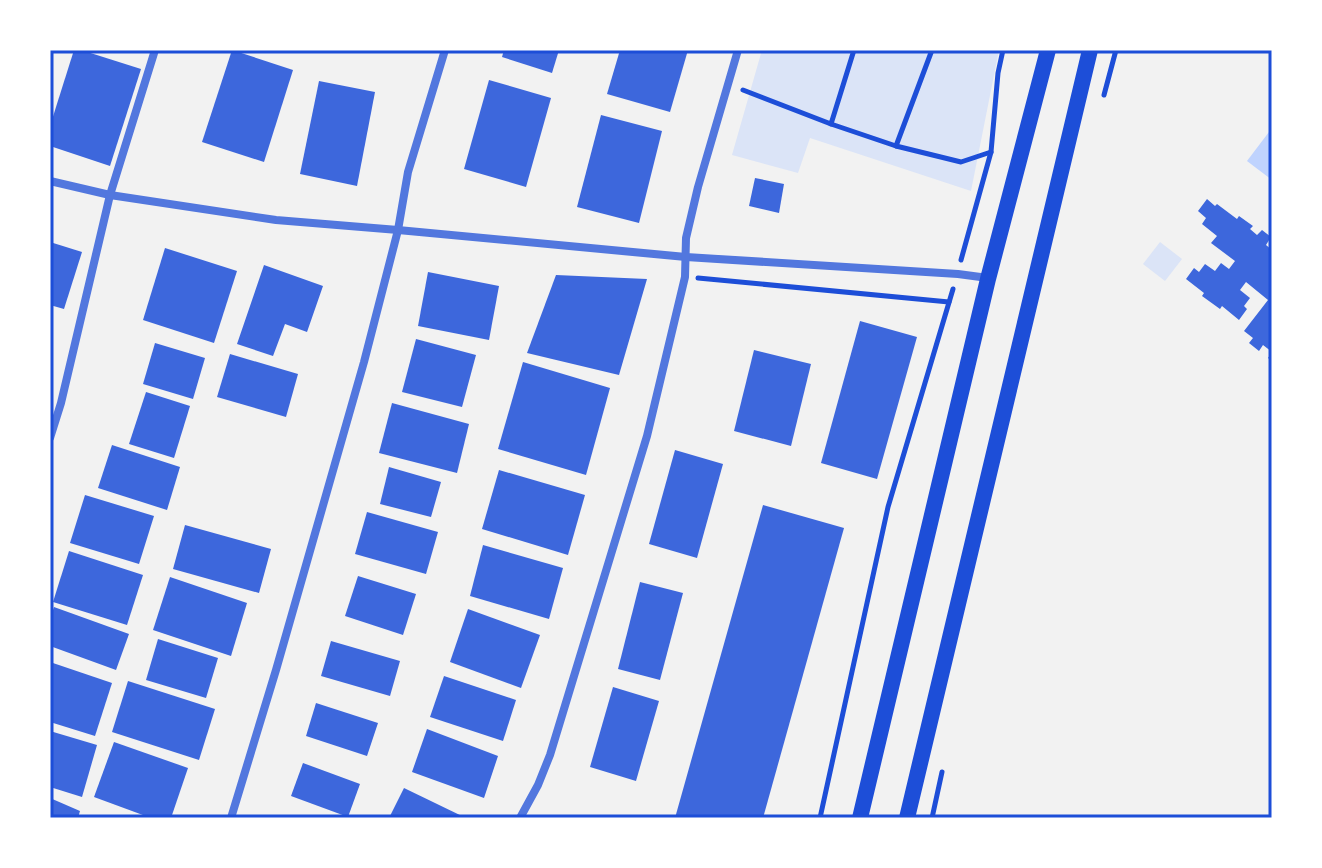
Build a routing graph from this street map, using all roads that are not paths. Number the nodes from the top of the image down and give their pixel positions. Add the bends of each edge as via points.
1 (155, 50) edge
2 (445, 50) edge
3 (738, 50) edge
4 (1048, 50) edge
5 (1090, 50) edge
6 (50, 181) edge
7 (110, 195) junction
8 (398, 230) junction
9 (686, 257) junction
10 (988, 279) junction
11 (50, 438) edge
12 (231, 818) edge
13 (520, 818) edge
14 (860, 818) edge
15 (907, 818) edge

1 - 7 street
2 - 8 street via 408,172
3 - 9 street via 698,187
4 - 10 main road
5 - 15 main road
6 - 7 street
7 - 8 street via 276,220
7 - 11 street
8 - 9 street
8 - 12 street
9 - 10 street
9 - 13 street via 647,436 550,755
10 - 14 main road

